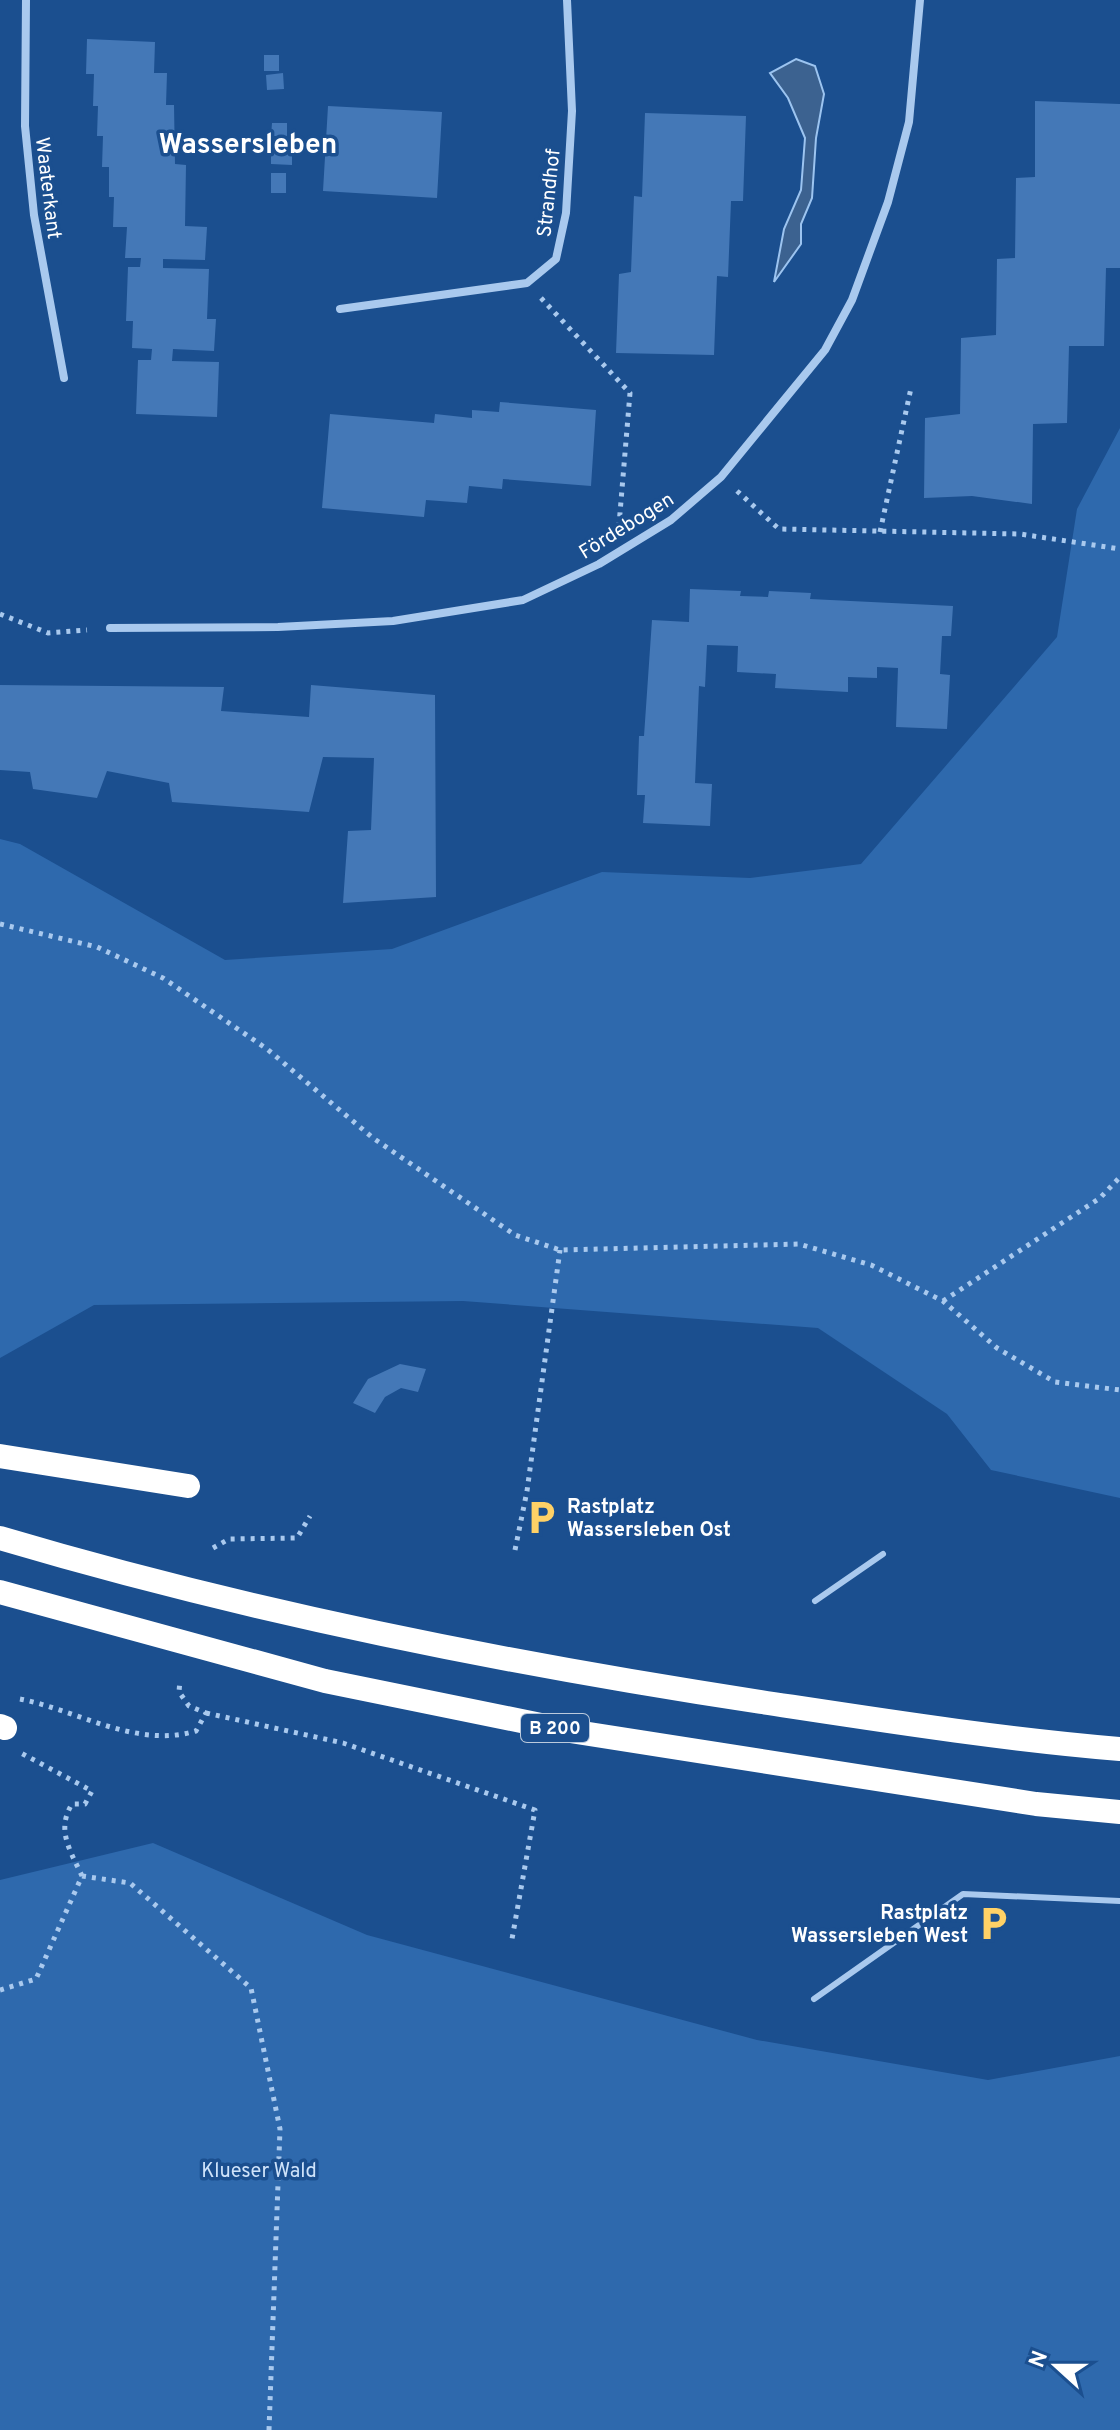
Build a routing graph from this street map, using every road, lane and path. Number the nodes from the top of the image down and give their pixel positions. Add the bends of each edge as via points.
1 (26, 0) edge
2 (567, 0) edge
3 (920, 0) edge
4 (527, 283) junction
5 (340, 309) dead end
6 (64, 378) dead end
7 (911, 388) dead end
8 (721, 477) junction
9 (880, 532) junction
10 (1120, 549) edge
11 (617, 553) junction
12 (0, 614) edge
13 (110, 628) joint
14 (0, 924) edge
15 (1120, 1177) edge
16 (560, 1250) junction
17 (943, 1301) junction
18 (1120, 1390) edge
19 (0, 1456) edge
20 (188, 1486) dead end
21 (310, 1516) dead end
22 (0, 1538) edge
23 (213, 1548) dead end
24 (515, 1550) dead end
25 (883, 1554) dead end
26 (0, 1592) edge
27 (815, 1601) dead end
28 (180, 1680) dead end
29 (206, 1713) junction
30 (6, 1734) edge
31 (1120, 1749) edge
32 (1120, 1812) edge
33 (82, 1876) junction
34 (1120, 1901) edge
35 (512, 1939) dead end
36 (0, 1990) edge
37 (814, 1999) dead end
38 (269, 2430) edge

1 - 6 street, Waaterkant via 25,126 34,215
2 - 4 street, Strandhof via 572,111 566,213 556,259
3 - 8 street, Fördebogen via 909,122 888,202 852,300 825,350
4 - 5 street
4 - 11 path via 630,393
7 - 9 path
8 - 9 path via 779,529
8 - 11 street, Fördebogen via 671,520
9 - 10 path via 1020,534
11 - 13 street, Fördebogen via 523,600 393,621
12 - 13 path via 48,633
14 - 16 path via 97,947 163,978 267,1049 373,1138 515,1235
15 - 17 path via 1100,1198
16 - 17 path via 799,1244 871,1265
16 - 24 path
17 - 18 path via 997,1348 1055,1382
19 - 20 highway
21 - 23 path via 297,1538 229,1539
22 - 31 highway via 332,1625 588,1675
25 - 27 lane
26 - 32 highway, B 200 via 325,1681 570,1731 1036,1804
28 - 29 path via 179,1692 189,1706
29 - 30 path via 196,1731 154,1737 20,1699
29 - 35 path via 343,1743 535,1810
30 - 33 path via 92,1791 85,1804 72,1804 64,1818 63,1836
33 - 36 path via 36,1979
33 - 38 path via 130,1883 251,1988 280,2129
34 - 37 lane via 963,1894

